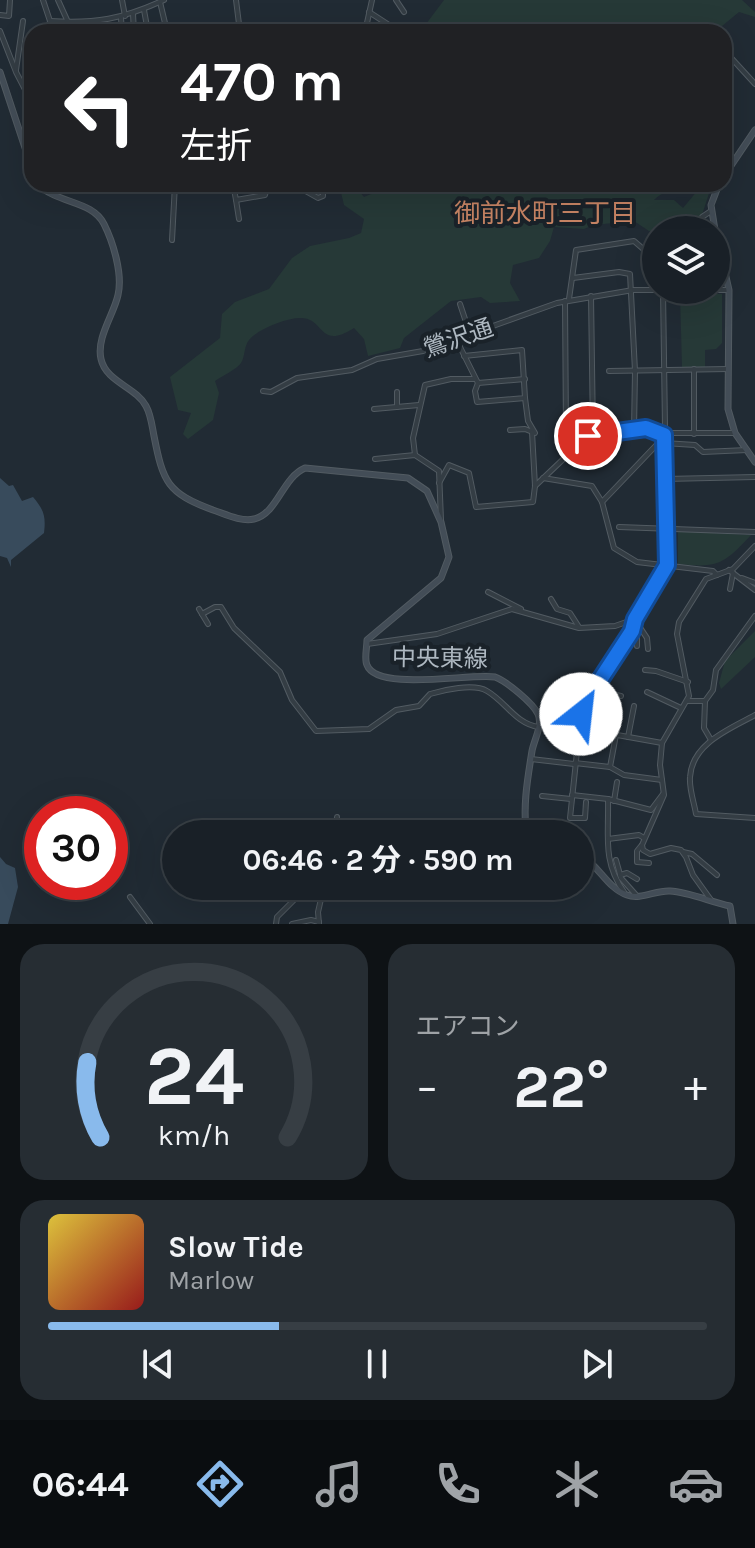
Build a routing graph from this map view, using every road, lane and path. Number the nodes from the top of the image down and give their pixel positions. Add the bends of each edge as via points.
1 (10, 0) edge
2 (43, 0) edge
3 (58, 0) edge
4 (122, 0) edge
5 (236, 0) edge
6 (372, 0) edge
7 (396, 0) edge
8 (162, 1) edge
9 (144, 10) junction
10 (369, 12) junction
11 (404, 12) dead end
12 (132, 14) junction
13 (0, 15) edge
14 (123, 17) junction
15 (23, 21) dead end
16 (50, 21) junction
17 (65, 22) junction
18 (165, 23) dead end
19 (49, 24) edge
20 (85, 24) joint
21 (123, 24) edge
22 (133, 24) edge
23 (147, 24) edge
24 (239, 24) edge
25 (367, 24) edge
26 (387, 24) edge
27 (0, 31) edge
28 (732, 59) edge
29 (0, 72) edge
30 (16, 72) junction
31 (755, 84) edge
32 (24, 88) edge
33 (755, 130) edge
34 (24, 145) edge
35 (732, 164) edge
36 (50, 192) edge
37 (175, 192) edge
38 (234, 192) edge
39 (266, 192) edge
40 (715, 192) edge
41 (236, 200) junction
42 (711, 211) junction
43 (704, 216) edge
44 (712, 216) edge
45 (239, 219) dead end
46 (172, 240) dead end
47 (642, 248) edge
48 (573, 278) junction
49 (633, 290) junction
50 (642, 290) edge
51 (591, 296) junction
52 (567, 300) junction
53 (460, 304) dead end
54 (663, 304) edge
55 (729, 304) edge
56 (470, 334) junction
57 (456, 339) junction
58 (464, 356) junction
59 (663, 369) junction
60 (694, 369) junction
61 (728, 369) junction
62 (609, 371) dead end
63 (635, 371) junction
64 (525, 379) junction
65 (476, 381) junction
66 (263, 391) dead end
67 (397, 392) dead end
68 (525, 398) junction
69 (419, 405) junction
70 (397, 407) junction
71 (374, 409) dead end
72 (510, 430) dead end
73 (634, 430) junction
74 (532, 432) junction
75 (735, 433) junction
76 (593, 434) junction
77 (694, 434) junction
78 (664, 435) junction
79 (664, 443) junction
80 (575, 448) junction
81 (747, 450) junction
82 (415, 455) junction
83 (375, 459) dead end
84 (755, 462) edge
85 (755, 477) edge
86 (543, 478) junction
87 (665, 479) junction
88 (439, 483) junction
89 (535, 486) junction
90 (655, 495) dead end
91 (666, 496) junction
92 (533, 502) junction
93 (602, 502) junction
94 (535, 512) dead end
95 (441, 522) junction
96 (619, 527) dead end
97 (666, 529) junction
98 (755, 532) edge
99 (755, 546) edge
100 (667, 565) junction
101 (731, 572) junction
102 (717, 575) junction
103 (739, 579) junction
104 (755, 583) edge
105 (730, 589) dead end
106 (755, 590) edge
107 (488, 592) dead end
108 (551, 599) dead end
109 (524, 612) junction
110 (755, 616) edge
111 (208, 624) dead end
112 (635, 624) junction
113 (579, 628) junction
114 (367, 644) junction
115 (637, 646) dead end
116 (648, 649) dead end
117 (645, 670) dead end
118 (688, 682) junction
119 (593, 690) junction
120 (647, 692) dead end
121 (621, 696) dead end
122 (687, 701) junction
123 (705, 701) junction
124 (585, 703) junction
125 (566, 704) dead end
126 (634, 706) dead end
127 (682, 708) junction
128 (755, 715) edge
129 (538, 727) junction
130 (578, 728) junction
131 (616, 735) junction
132 (628, 737) junction
133 (711, 740) junction
134 (662, 743) junction
135 (531, 759) junction
136 (574, 763) junction
137 (610, 767) junction
138 (662, 780) junction
139 (617, 782) dead end
140 (664, 792) junction
141 (542, 796) dead end
142 (572, 797) junction
143 (608, 799) junction
144 (614, 801) junction
145 (586, 802) dead end
146 (337, 817) dead end
147 (755, 818) edge
148 (337, 820) edge
149 (527, 820) edge
150 (644, 838) junction
151 (608, 839) junction
152 (642, 845) junction
153 (683, 852) junction
154 (616, 860) dead end
155 (649, 863) dead end
156 (594, 865) edge
157 (620, 875) junction
158 (717, 875) dead end
159 (637, 879) dead end
160 (625, 894) junction
161 (130, 896) dead end
162 (637, 896) junction
163 (294, 900) edge
164 (322, 900) edge
165 (713, 902) junction
166 (319, 923) edge
167 (150, 924) edge
168 (276, 924) edge
169 (292, 924) edge
170 (733, 924) edge

1 - 13 street via 9,16
2 - 16 street
3 - 17 street
4 - 14 street
5 - 24 street
6 - 10 street
7 - 11 street
8 - 9 street
8 - 18 street
9 - 12 street
9 - 23 street
10 - 25 street
10 - 26 street
12 - 14 street
12 - 22 street
14 - 20 street
14 - 21 street
15 - 30 street
16 - 17 street
16 - 19 street
17 - 20 street
27 - 30 street
28 - 31 street
29 - 34 main road
30 - 32 street
33 - 35 main road
36 - 95 main road, 中央東線 via 88,207 104,225 120,282 100,347 102,362 146,406 161,471 175,493 237,518 254,519 293,475 317,467 408,478 427,491
37 - 46 street
38 - 41 street
39 - 41 street
40 - 42 main road
41 - 45 street
42 - 43 street
42 - 44 main road
47 - 48 street via 634,241 576,250
48 - 49 street via 630,274
48 - 52 street
49 - 50 street, 鶯沢通
49 - 51 street, 鶯沢通
49 - 63 street
51 - 52 street, 鶯沢通
51 - 76 street
52 - 56 street, 鶯沢通
52 - 80 street via 566,432
53 - 56 street
54 - 59 street
55 - 61 main road
56 - 57 street, 鶯沢通
57 - 58 street
57 - 66 street, 鶯沢通
58 - 64 street via 522,350
58 - 65 street
59 - 60 street
59 - 63 street
59 - 78 street
60 - 61 street
60 - 77 street
61 - 75 main road via 728,409
62 - 63 street
63 - 73 street
64 - 65 street
64 - 68 street
65 - 68 street via 477,402
65 - 69 street via 425,385
67 - 70 street
68 - 74 street via 528,421 536,431
69 - 70 street
69 - 82 street
70 - 71 street
72 - 74 street
73 - 76 street
73 - 78 street
74 - 89 street
75 - 77 street
75 - 81 main road
76 - 80 street
77 - 78 street
78 - 79 street
78 - 93 street
79 - 81 street via 695,445 703,452
79 - 87 street
80 - 86 street
81 - 84 main road
82 - 83 street
82 - 88 street via 439,471
85 - 87 street
86 - 89 street
86 - 93 street via 592,486
87 - 91 street
88 - 92 street via 449,465 469,473 476,507
88 - 95 street
89 - 92 street
90 - 91 street
91 - 97 street
92 - 94 street
93 - 100 street via 614,548 637,562
95 - 114 main road, 中央東線 via 449,557 441,578
96 - 97 street
97 - 98 street
97 - 100 street
99 - 101 street
100 - 102 street
100 - 112 street
101 - 102 street
101 - 103 street
101 - 105 street
102 - 118 street via 705,581 678,626
103 - 104 street
103 - 106 street
107 - 109 street
108 - 113 street
109 - 113 street
109 - 114 street via 504,611 437,634
110 - 123 street via 719,664
111 - 129 street via 200,611 221,607 234,628 280,672 292,700 316,731 369,729 396,710 419,706 430,694 477,688 525,724
112 - 113 street
112 - 115 street
112 - 116 street via 647,638
112 - 119 street
114 - 129 main road, 中央東線 via 367,668 387,677 499,678 534,708
117 - 118 street
118 - 122 street
119 - 121 street
119 - 124 street
120 - 127 street
122 - 123 street
122 - 127 street
123 - 133 street via 704,728
124 - 125 street
124 - 130 street
126 - 132 street
127 - 134 street
128 - 133 street
129 - 135 main road
130 - 131 street
130 - 136 street
131 - 132 street
131 - 137 street
132 - 134 street
133 - 147 street via 700,751 689,779 696,814
134 - 138 street
135 - 136 street
135 - 149 main road
136 - 137 street
136 - 142 street
137 - 138 street via 624,775
138 - 140 street
139 - 144 street
140 - 144 street via 651,810
140 - 150 street
141 - 142 street
142 - 143 street
142 - 145 street via 572,819 585,818
143 - 144 street
143 - 151 street
146 - 148 street
150 - 151 street
150 - 152 street
151 - 160 street via 611,872
152 - 153 street via 650,854 671,848
152 - 155 street via 636,859
153 - 158 street
153 - 165 street
154 - 157 street
156 - 160 main road
157 - 159 street
157 - 162 street
160 - 162 main road
161 - 167 street
162 - 165 main road via 670,891
163 - 168 street
164 - 166 street
165 - 170 main road via 730,906
166 - 169 street

